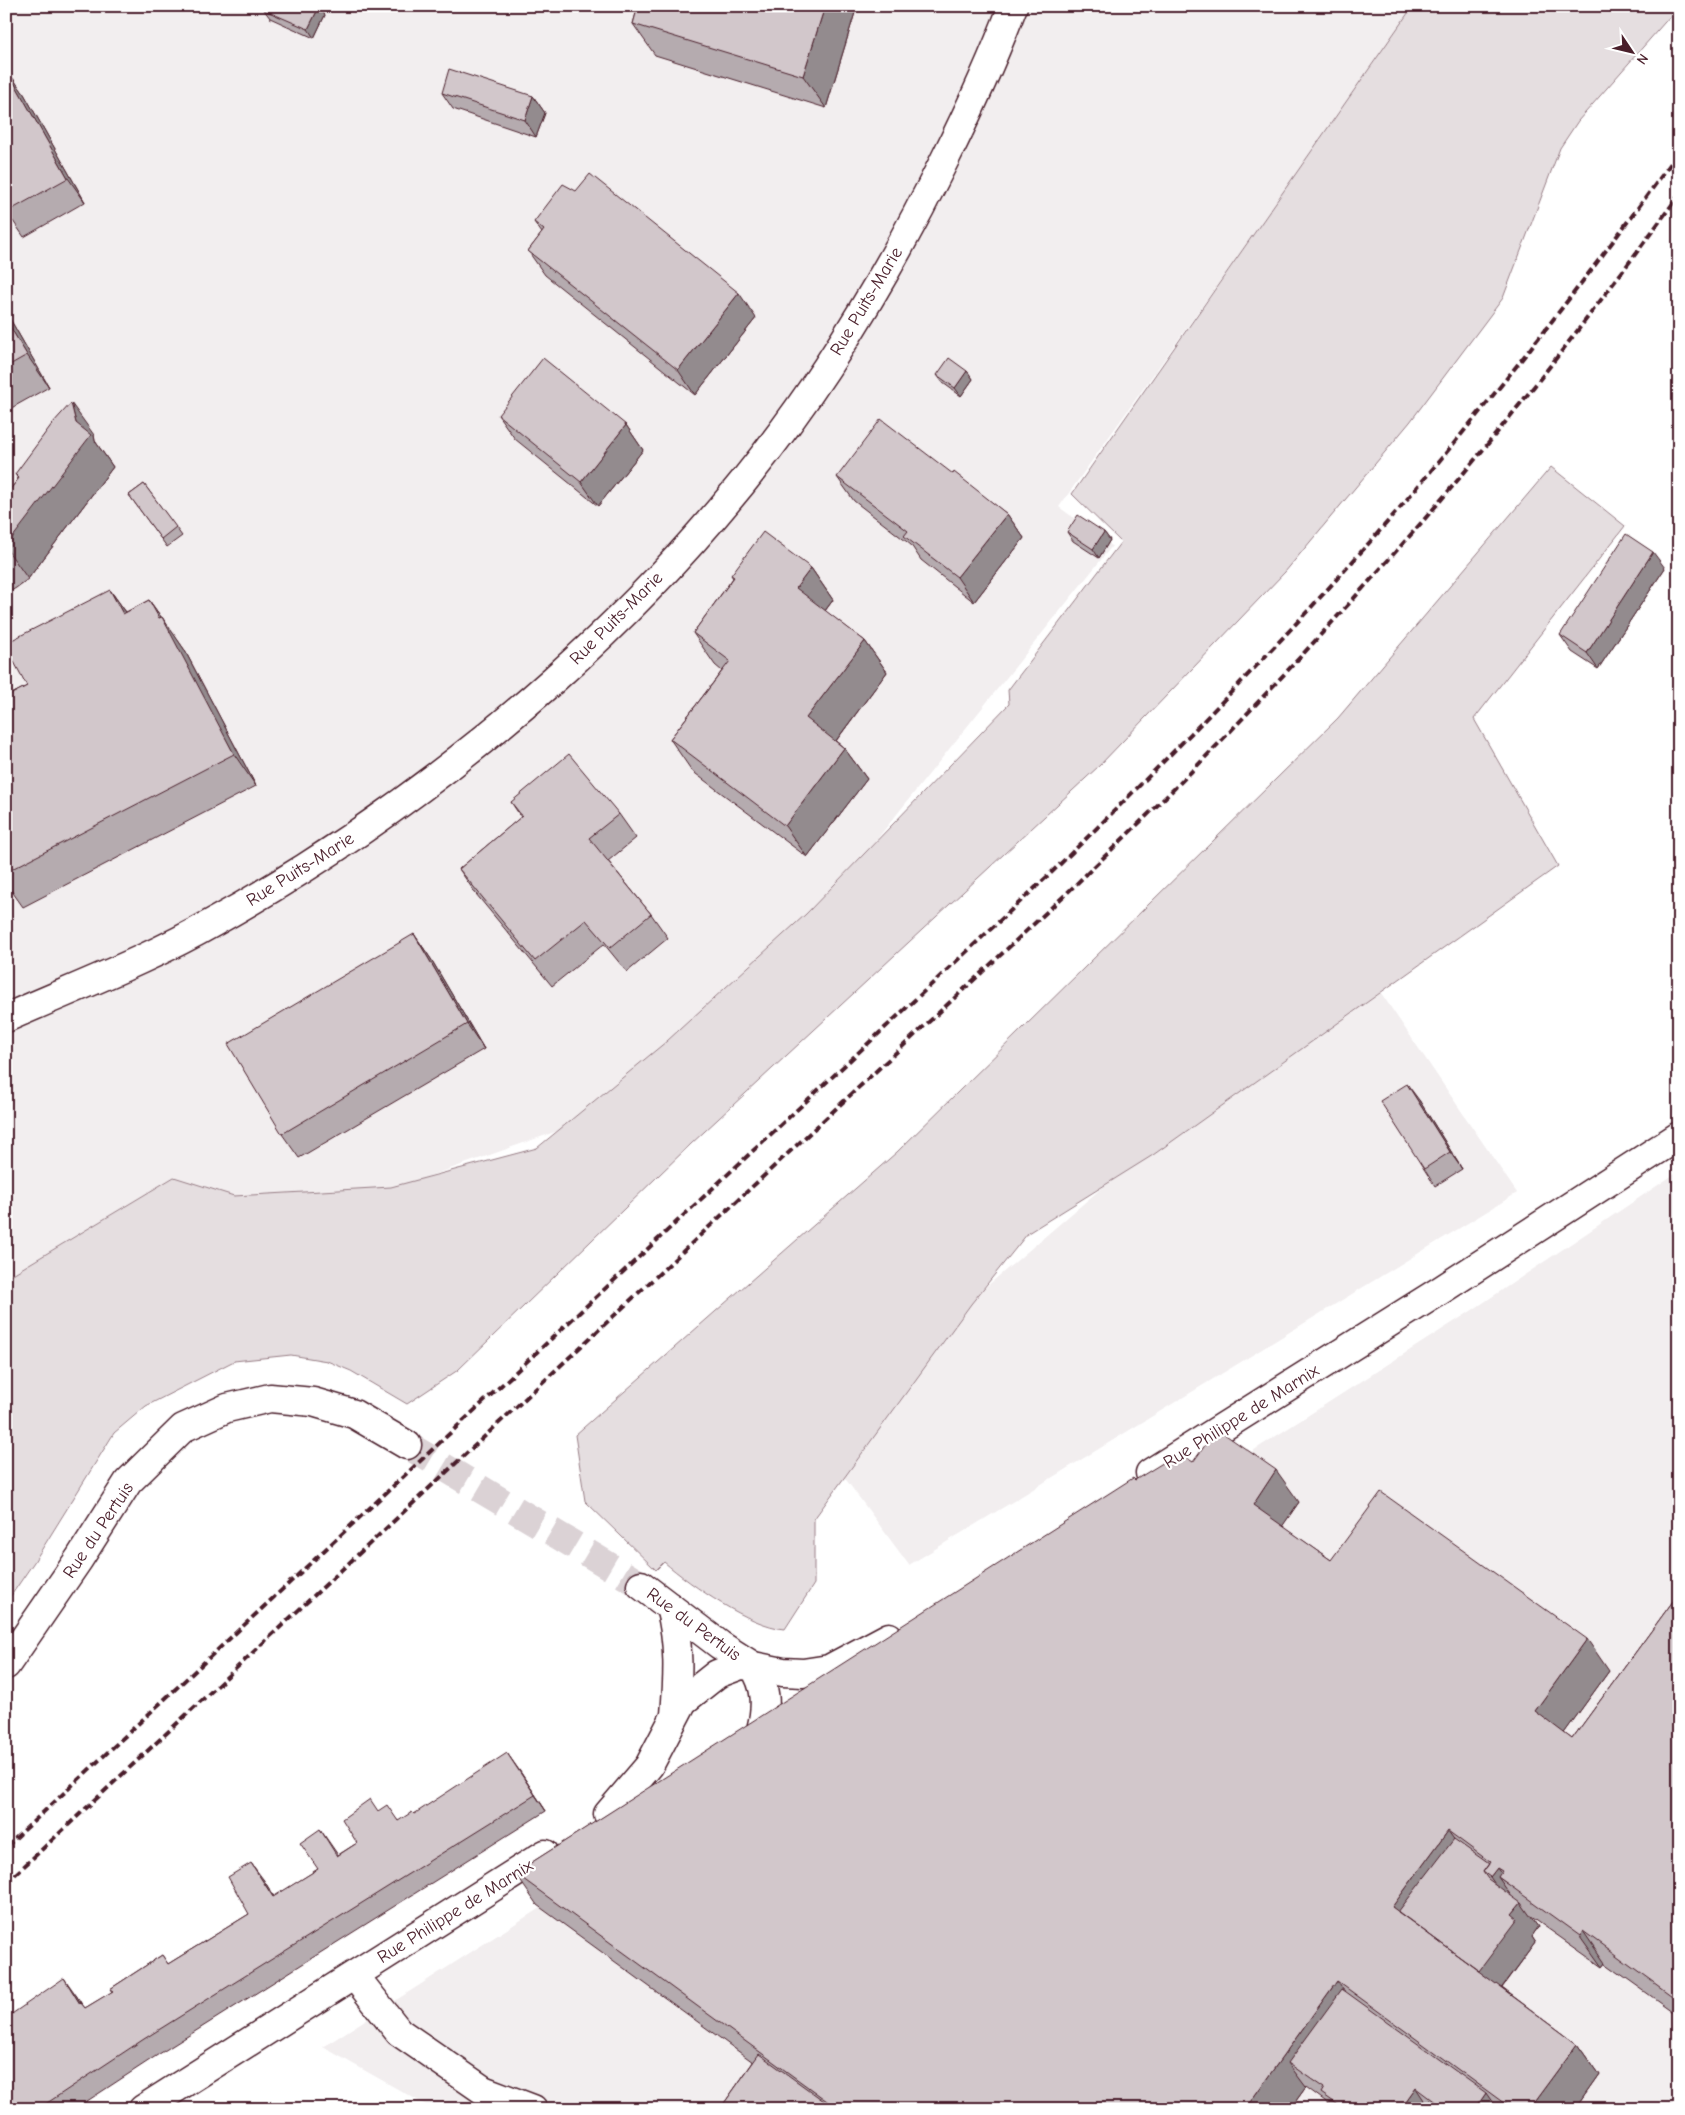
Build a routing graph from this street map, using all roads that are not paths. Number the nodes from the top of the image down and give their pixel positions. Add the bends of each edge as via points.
1 (1013, 6) edge
2 (6, 1018) edge
3 (1679, 1136) edge
4 (407, 1445) tunnel mouth
5 (1128, 1486) edge
6 (641, 1585) tunnel mouth
7 (670, 1607) junction
8 (913, 1622) edge
9 (889, 1638) junction
10 (6, 1665) edge
11 (753, 1666) junction
12 (812, 1697) edge
13 (786, 1714) edge
14 (675, 1715) junction
15 (761, 1730) junction
16 (737, 1747) edge
17 (656, 1797) edge
18 (608, 1814) junction
19 (354, 1975) junction
20 (143, 2109) edge
21 (533, 2109) edge

1 - 2 street, Rue Puits-Marie via 926,198 874,292 826,369 736,489 633,604 501,724 414,794 319,860 213,923 143,958
3 - 5 street, Rue Philippe de Marnix
4 - 10 street, Rue du Pertuis via 354,1414 313,1402 270,1398 227,1408 183,1428 128,1482
6 - 7 street, Rue du Pertuis
7 - 11 street, Rue du Pertuis
7 - 14 street via 676,1627 679,1675
8 - 9 street
9 - 11 street, Rue du Pertuis via 829,1669 803,1673
9 - 12 street
11 - 14 street via 741,1666 717,1674 683,1701
11 - 15 street via 765,1694
13 - 15 street
14 - 18 street via 649,1766
15 - 16 street
17 - 18 street, Rue Philippe de Marnix
18 - 19 street, Rue Philippe de Marnix
19 - 20 street, Rue Philippe de Marnix
19 - 21 street via 399,2032 483,2090

